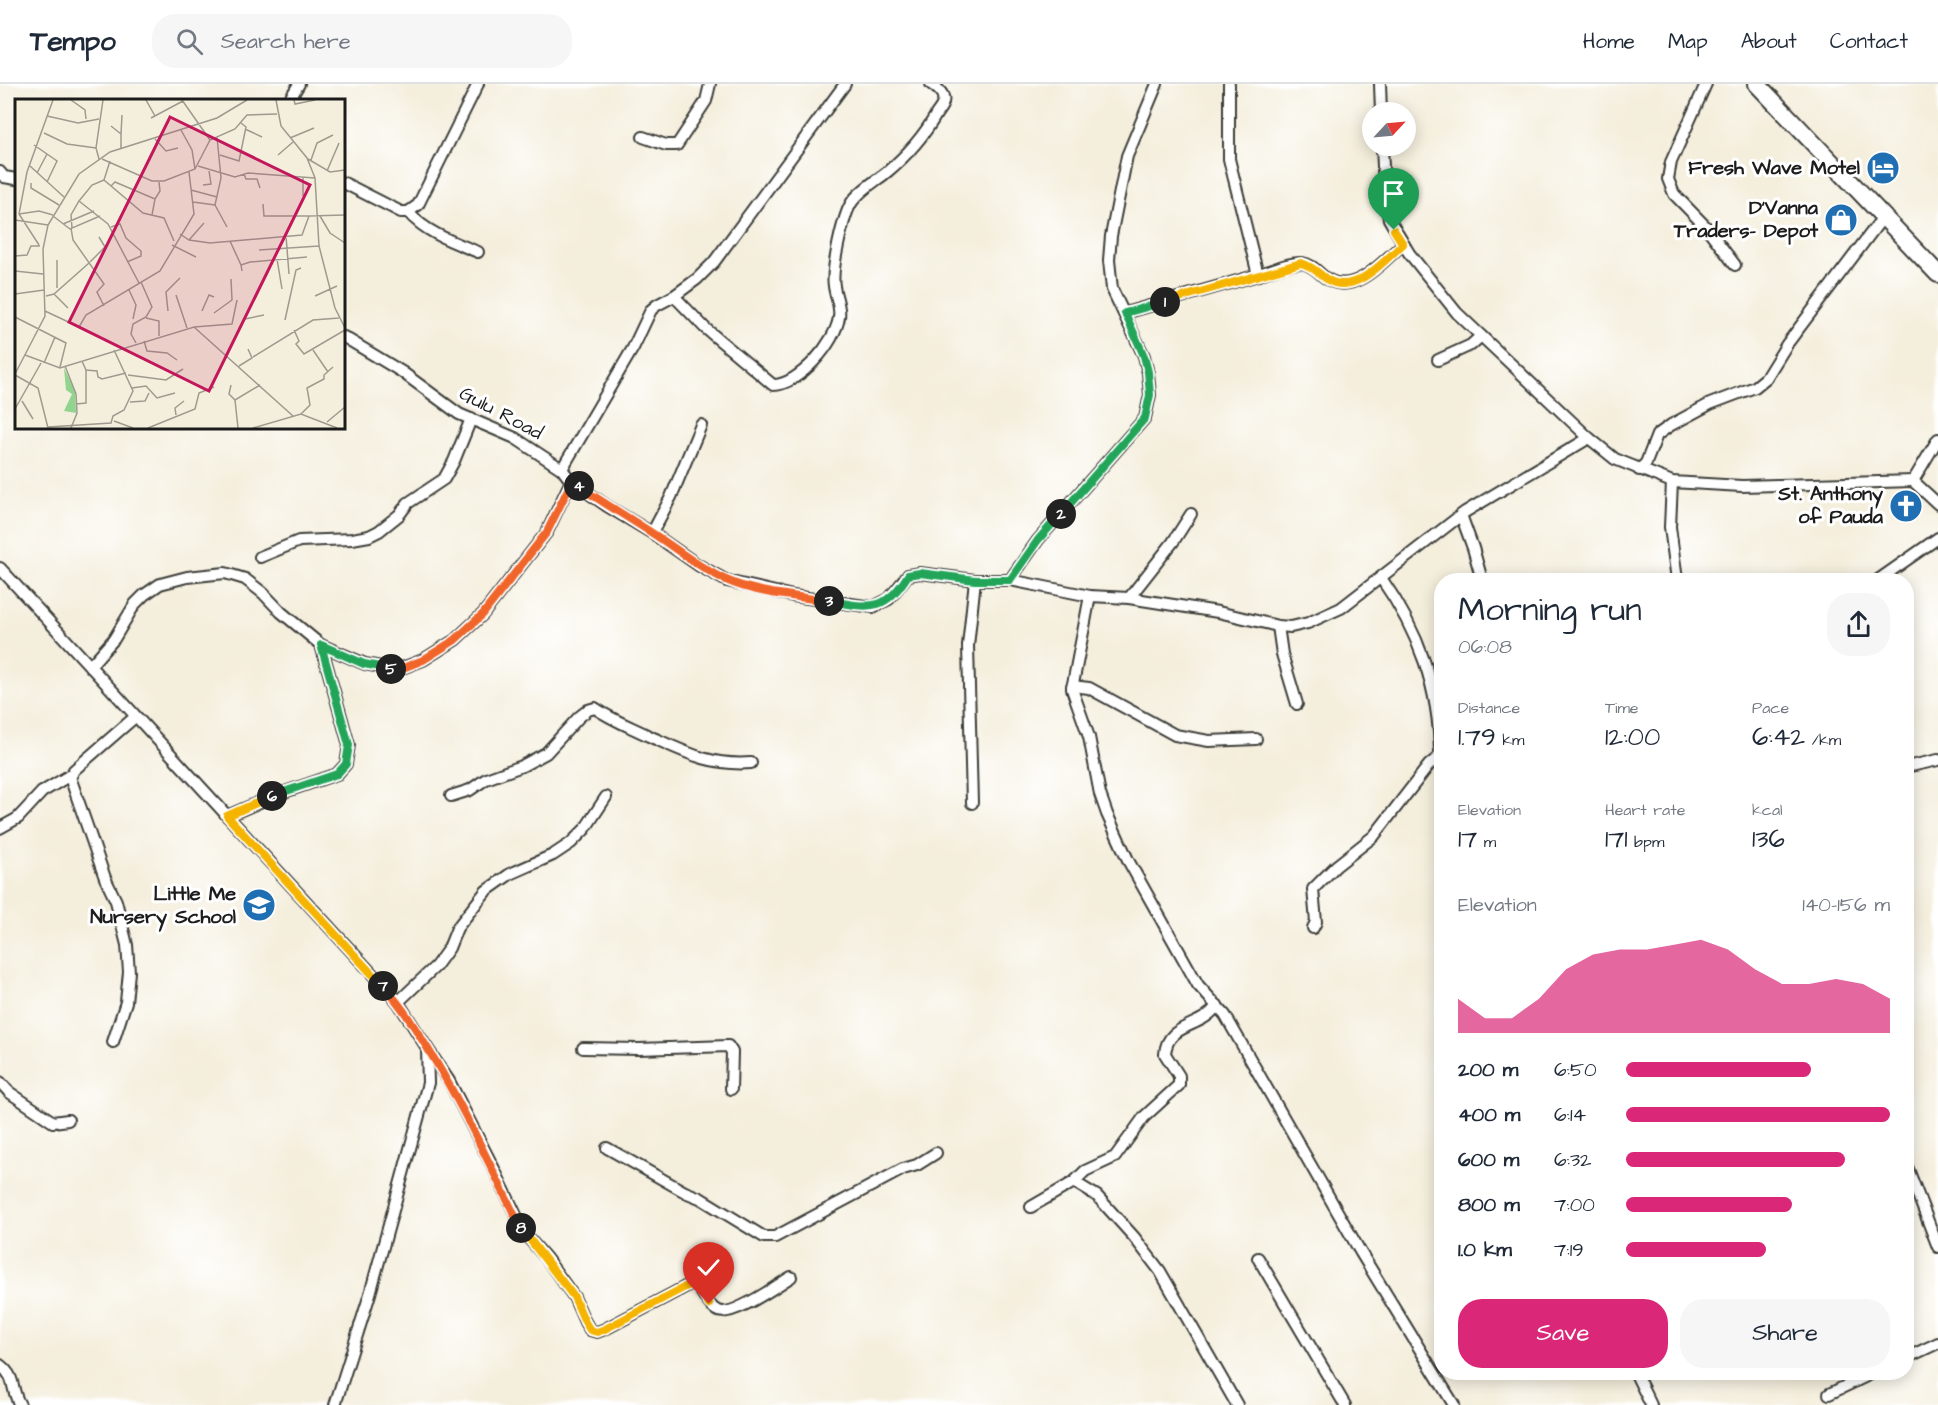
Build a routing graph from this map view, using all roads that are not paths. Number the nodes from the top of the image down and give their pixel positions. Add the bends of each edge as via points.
1 (299, 84) edge
2 (478, 84) edge
3 (710, 84) edge
4 (844, 84) edge
5 (931, 84) edge
6 (1157, 84) edge
7 (1229, 84) edge
8 (1380, 84) edge
9 (1706, 84) edge
10 (1757, 84) edge
11 (292, 99) edge
12 (1381, 102) edge
13 (643, 137) dead end
14 (1382, 156) edge
15 (0, 172) edge
16 (15, 179) edge
17 (345, 184) edge
18 (408, 212) junction
19 (1883, 217) junction
20 (1403, 244) junction
21 (478, 252) dead end
22 (1735, 265) dead end
23 (1938, 274) edge
24 (1258, 275) junction
25 (674, 296) junction
26 (1125, 313) junction
27 (1481, 336) junction
28 (345, 338) edge
29 (1438, 360) dead end
30 (471, 419) junction
31 (701, 425) dead end
32 (1589, 438) junction
33 (1938, 440) edge
34 (562, 469) junction
35 (1639, 470) junction
36 (572, 481) junction
37 (1913, 481) junction
38 (1672, 482) junction
39 (1938, 504) edge
40 (1191, 514) dead end
41 (1461, 515) junction
42 (652, 533) junction
43 (1938, 538) edge
44 (260, 557) dead end
45 (0, 568) edge
46 (1480, 573) edge
47 (1676, 573) edge
48 (1888, 573) edge
49 (1381, 578) junction
50 (975, 580) junction
51 (1010, 580) junction
52 (1090, 596) junction
53 (1129, 598) junction
54 (1278, 626) junction
55 (321, 645) junction
56 (90, 666) junction
57 (1072, 686) junction
58 (1434, 690) edge
59 (1298, 704) dead end
60 (135, 717) junction
61 (1256, 739) dead end
62 (1434, 760) edge
63 (1938, 760) edge
64 (751, 763) dead end
65 (1914, 765) edge
66 (72, 774) junction
67 (451, 796) dead end
68 (606, 797) dead end
69 (972, 803) dead end
70 (227, 816) junction
71 (0, 828) edge
72 (1313, 928) dead end
73 (398, 1002) junction
74 (1217, 1005) junction
75 (113, 1042) dead end
76 (427, 1048) junction
77 (583, 1048) dead end
78 (0, 1082) edge
79 (731, 1089) dead end
80 (68, 1120) dead end
81 (607, 1148) dead end
82 (936, 1153) dead end
83 (1074, 1182) junction
84 (1914, 1185) edge
85 (1031, 1207) dead end
86 (1938, 1247) edge
87 (1258, 1258) dead end
88 (791, 1277) dead end
89 (1938, 1343) edge
90 (1914, 1354) edge
91 (0, 1365) edge
92 (1434, 1372) edge
93 (1439, 1380) edge
94 (1639, 1380) edge
95 (1858, 1380) edge
96 (1829, 1394) dead end
97 (20, 1405) edge
98 (335, 1405) edge
99 (1238, 1405) edge
100 (1345, 1405) edge
101 (1454, 1405) edge
102 (1651, 1405) edge

1 - 11 street
2 - 18 street via 418,205
3 - 13 street via 706,101 676,145
4 - 25 street via 714,262
5 - 25 street via 943,97 933,121 911,149 852,201 848,210 833,283 840,315 835,331 810,366 790,381 773,385 705,328
6 - 26 street via 1127,156 1111,236 1112,289
7 - 24 street via 1229,159
8 - 12 street
9 - 22 street via 1671,162 1668,179 1674,194
10 - 19 main road
14 - 20 street via 1389,219
15 - 16 street
17 - 18 street
18 - 21 street via 433,233
19 - 23 main road
19 - 35 street via 1766,378 1657,435 1646,463
20 - 24 street via 1367,275 1342,285 1301,263
20 - 27 street via 1457,313
24 - 26 street
25 - 34 street via 651,310
26 - 51 street via 1148,372 1150,395 1145,418 1038,540
27 - 29 street
27 - 32 street
28 - 30 street, Gulu Road
30 - 34 street, Gulu Road via 515,438
30 - 44 street via 444,479 408,503 379,531 352,539 299,541
31 - 42 street
32 - 35 street via 1615,459
32 - 41 street
33 - 37 street
34 - 36 street, Gulu Road
35 - 38 street
36 - 42 street, Gulu Road
36 - 55 street via 547,532 483,614 455,640 398,670 364,664
37 - 38 street via 1742,486
37 - 39 street
38 - 47 street via 1670,527
40 - 53 street
41 - 46 street
41 - 49 street
42 - 50 street, Gulu Road via 727,581 793,596 873,607 889,599 908,575
43 - 48 street
45 - 56 street
49 - 54 street via 1326,616 1291,627
49 - 58 street via 1416,638
50 - 51 street
50 - 69 street via 968,674
51 - 52 street
52 - 53 street
52 - 57 street
53 - 54 street
54 - 59 street via 1282,654
55 - 56 street via 263,592 245,579 225,573 160,584 144,595
55 - 70 street via 349,745 346,764 337,774
56 - 60 street
57 - 61 street via 1089,687 1175,735 1209,741
57 - 74 street via 1089,737 1100,794 1129,862 1198,985
60 - 66 street
60 - 70 street
62 - 72 street via 1374,836 1313,889
63 - 65 street
64 - 67 street via 723,763 693,756 595,708 579,717 546,753
66 - 71 street via 42,792 18,818
66 - 75 street via 116,901 127,945 126,1002
68 - 73 street via 571,843 510,874 486,891 457,928 436,966
70 - 73 street
73 - 76 street
74 - 83 street via 1209,1016 1174,1033 1168,1041 1165,1054 1179,1076 1179,1085 1144,1116 1115,1157 1085,1171
74 - 92 street
76 - 88 street via 458,1098 525,1234 574,1297 590,1330 605,1329 695,1284 715,1310 725,1313
76 - 98 street via 428,1083
77 - 79 street via 728,1046 732,1052
78 - 80 street via 53,1122
81 - 82 street via 764,1237 776,1238
83 - 85 street
83 - 99 street via 1097,1196 1160,1271
84 - 86 street
87 - 100 street
89 - 90 street
91 - 97 street via 10,1373
93 - 101 street
94 - 102 street
95 - 96 street

